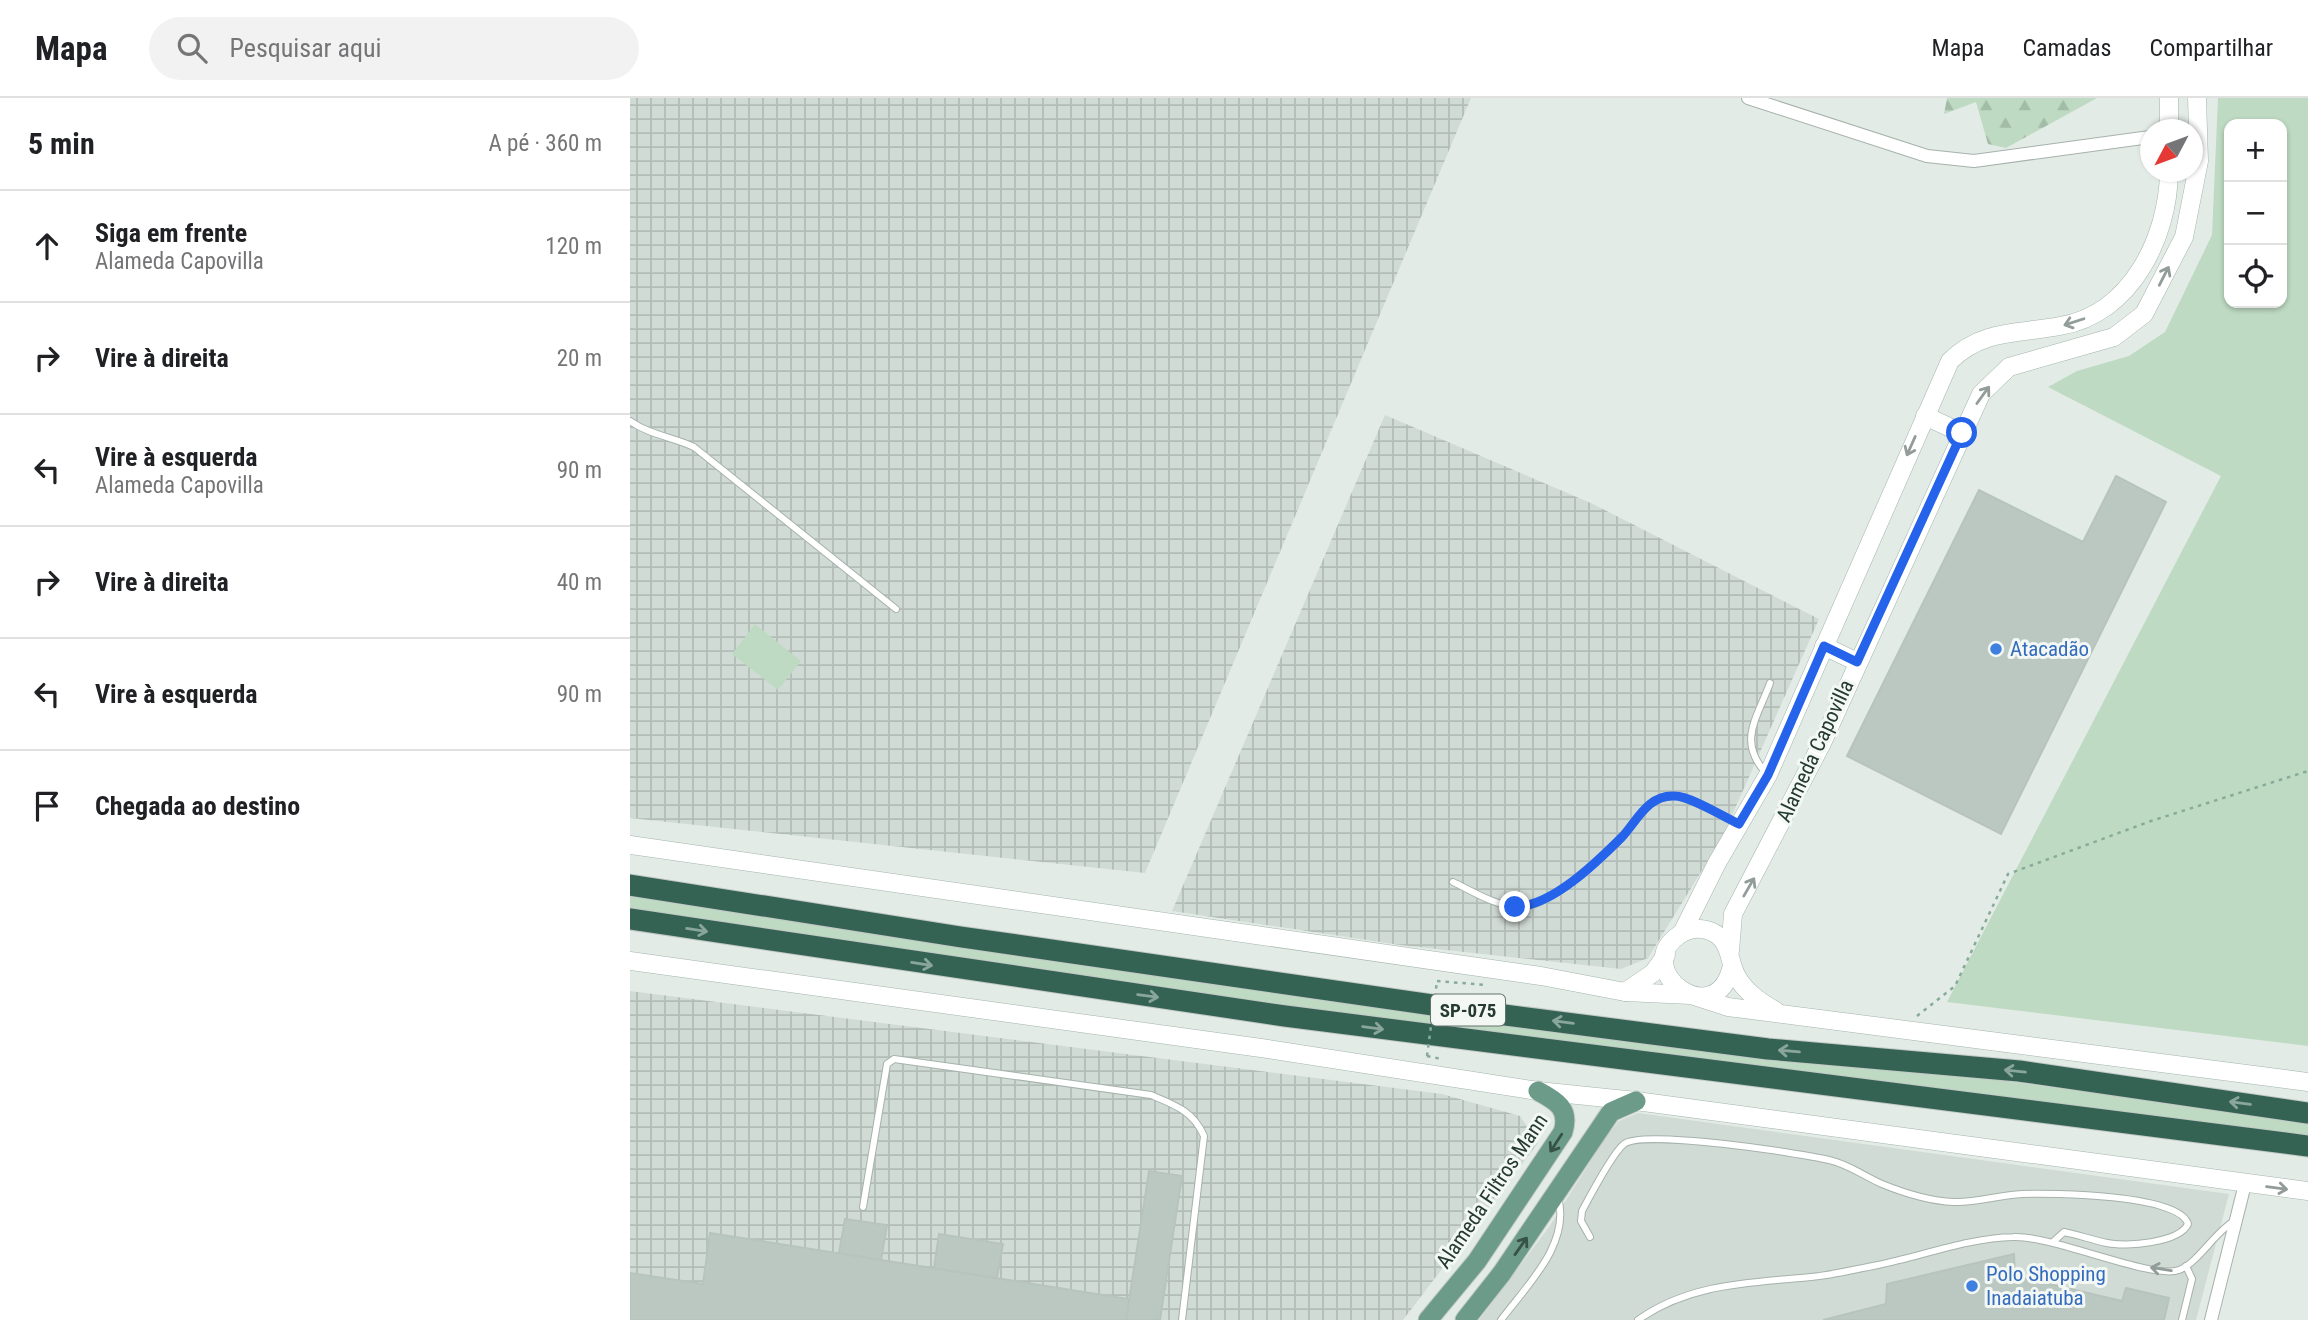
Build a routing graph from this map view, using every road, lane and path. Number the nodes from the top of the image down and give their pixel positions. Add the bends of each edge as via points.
1 (1748, 98) edge
2 (2169, 98) edge
3 (2197, 98) edge
4 (2169, 119) edge
5 (2197, 119) edge
6 (2140, 138) edge
7 (2167, 182) edge
8 (2192, 182) edge
9 (2158, 230) junction
10 (2184, 237) junction
11 (1925, 416) junction
12 (630, 421) edge
13 (1962, 433) junction
14 (896, 609) dead end
15 (1824, 646) junction
16 (1857, 662) junction
17 (1770, 683) dead end
18 (2308, 771) edge
19 (1768, 775) junction
20 (1739, 824) junction
21 (630, 845) edge
22 (1453, 882) dead end
23 (630, 885) edge
24 (630, 919) edge
25 (1682, 933) junction
26 (1665, 955) junction
27 (1731, 958) junction
28 (630, 961) edge
29 (1437, 981) dead end
30 (1625, 992) junction
31 (1691, 995) junction
32 (1782, 1014) junction
33 (1900, 1029) junction
34 (1427, 1056) dead end
35 (2308, 1082) edge
36 (1538, 1091) junction
37 (1636, 1101) junction
38 (2308, 1113) edge
39 (2308, 1146) edge
40 (2245, 1184) junction
41 (2308, 1191) edge
42 (1557, 1193) junction
43 (863, 1207) dead end
44 (2234, 1221) junction
45 (1590, 1237) dead end
46 (2053, 1242) junction
47 (1477, 1261) junction
48 (2186, 1266) junction
49 (1502, 1273) junction
50 (1467, 1319) edge
51 (1182, 1320) edge
52 (1429, 1320) edge
53 (1501, 1320) edge
54 (1638, 1320) edge
55 (2182, 1320) edge
56 (2211, 1320) edge

1 - 6 street via 1953,160
2 - 4 main road
3 - 5 main road, Alameda Capovilla
7 - 9 main road, Alameda Capovilla
8 - 10 main road, Alameda Capovilla
9 - 10 main road
9 -> 11 main road, Alameda Capovilla via 2142,270 2102,310 2063,326 1982,337 1959,352 1950,360
13 -> 10 main road, Alameda Capovilla via 1982,394 2009,367 2114,337 2144,314
11 - 13 main road
11 -> 15 main road, Alameda Capovilla
12 - 14 lane via 644,431 694,447
13 - 16 main road, Alameda Capovilla
15 - 16 main road
15 - 19 main road, Alameda Capovilla
27 -> 16 main road, Alameda Capovilla via 1733,914 1822,743
17 - 19 lane via 1750,738 1751,755
18 - 33 path via 2151,821 2008,874 1955,986
19 - 20 main road, Alameda Capovilla
20 - 22 lane via 1676,795 1646,807 1586,871 1538,904 1515,907
20 - 25 main road, Alameda Capovilla
21 - 30 main road via 1541,976
38 -> 23 highway, SP-075 via 2019,1071 1768,1049 1461,1009
24 -> 39 highway, SP-075 via 1351,1025
25 - 26 main road
25 - 27 main road via 1709,931 1725,942
26 - 30 main road via 1653,973
26 - 31 main road via 1673,985
27 - 31 main road via 1726,983 1701,996
27 - 32 main road via 1747,990
28 - 36 main road
29 - 34 path, bridge
30 - 31 main road
31 - 32 main road via 1728,1007
32 - 33 main road
33 - 35 main road
36 - 37 main road
36 -> 47 main road, Alameda Filtros Mann via 1564,1110 1563,1132
37 - 40 main road
37 - 42 main road via 1611,1112
40 -> 41 main road
40 - 44 street
49 -> 42 main road
42 - 53 lane via 1562,1212 1553,1251
43 - 51 lane via 887,1064 894,1059 1151,1095 1183,1108 1198,1122 1204,1136
44 - 48 lane
44 - 56 street
45 - 46 lane via 1581,1221 1582,1211 1624,1144 1639,1138 1701,1141 1830,1160 1917,1197 1954,1202 2062,1194 2143,1202 2180,1212 2187,1220 2185,1229 2173,1237 2119,1244 2064,1232
48 -> 46 lane via 2170,1272
46 - 54 lane via 2013,1237 1814,1277 1728,1284 1691,1293
47 - 49 main road
47 - 52 main road, Alameda Filtros Mann
48 - 55 lane via 2192,1279
49 - 50 main road

